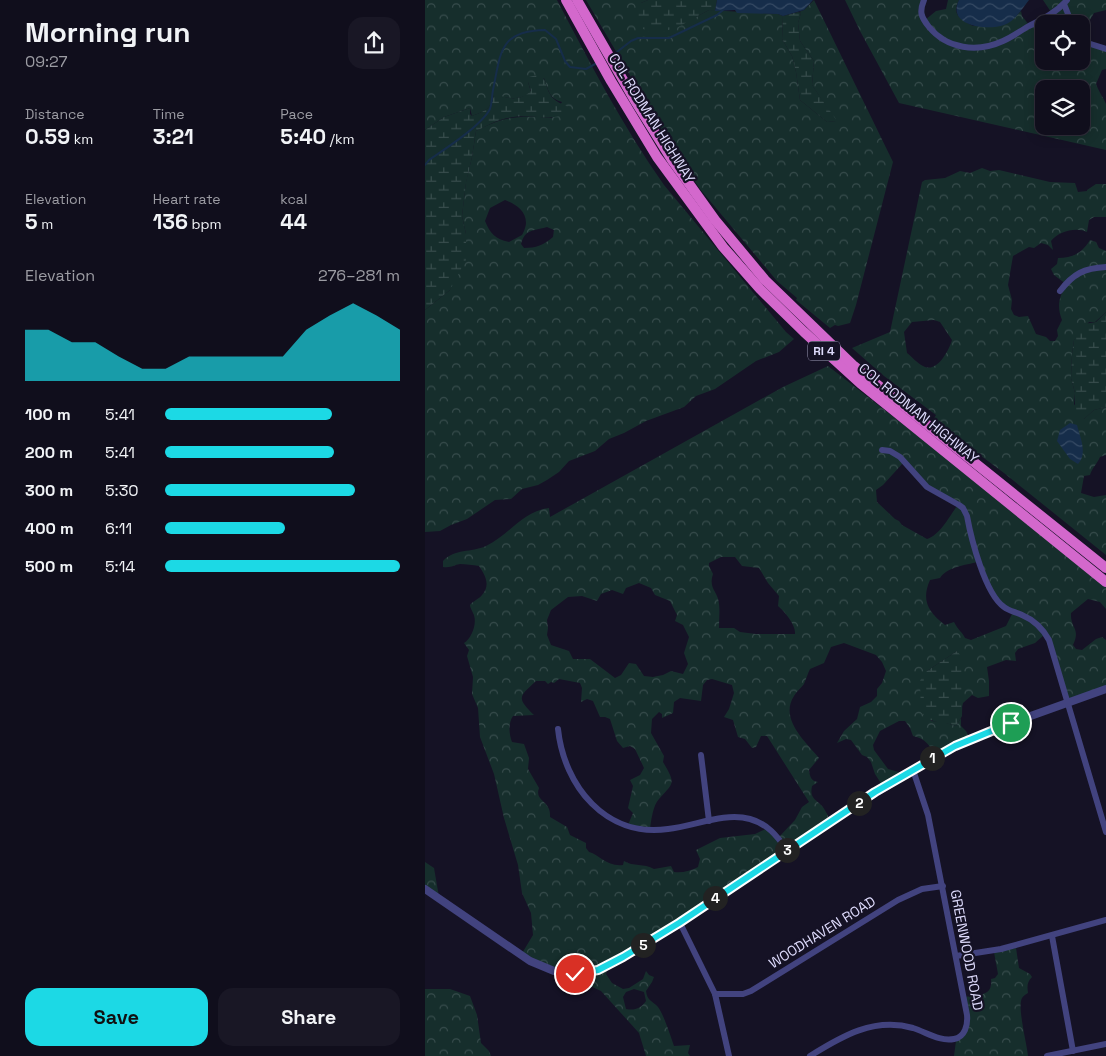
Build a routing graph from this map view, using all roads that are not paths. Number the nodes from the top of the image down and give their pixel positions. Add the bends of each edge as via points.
1 (566, 0) edge
2 (577, 0) edge
3 (924, 0) edge
4 (1066, 2) edge
5 (1070, 15) edge
6 (1090, 44) edge
7 (1106, 49) edge
8 (605, 59) junction
9 (1106, 267) edge
10 (1060, 291) dead end
11 (882, 450) dead end
12 (1106, 568) edge
13 (1106, 582) edge
14 (1106, 689) edge
15 (1069, 702) junction
16 (558, 729) dead end
17 (701, 755) dead end
18 (913, 770) junction
19 (709, 821) junction
20 (1106, 832) edge
21 (787, 850) junction
22 (943, 886) junction
23 (425, 889) edge
24 (1106, 920) edge
25 (679, 923) junction
26 (1052, 936) junction
27 (956, 956) junction
28 (715, 994) junction
29 (1106, 1044) edge
30 (1073, 1051) junction
31 (729, 1056) edge
32 (810, 1056) edge
33 (1047, 1056) edge

1 - 8 highway, COL RODMAN HIGHWAY / RI 4
2 - 8 highway, COL RODMAN HIGHWAY / RI 4
3 - 4 street via 920,10 931,29 946,42 965,48 1003,41
4 - 5 street
6 - 7 street
8 - 12 highway, COL RODMAN HIGHWAY / RI 4 via 682,175 765,280 854,366
8 - 13 highway, COL RODMAN HIGHWAY / RI 4 via 643,134 679,189 723,247 766,294 860,383
9 - 10 street via 1078,273
11 - 15 street via 900,457 927,486 963,508 986,580 1001,605 1029,618 1045,633 1053,648
14 - 15 street
15 - 18 street via 955,746
15 - 20 street
16 - 19 street via 572,776 584,796 609,817 627,826 652,831
17 - 19 street
18 - 21 street
18 - 22 street, GREENWOOD ROAD via 928,814
19 - 21 street via 736,817 758,821 770,829
21 - 25 street
22 - 27 street, GREENWOOD ROAD
22 - 28 street, WOODHAVEN ROAD via 922,889 897,900 751,991
23 - 25 street via 530,961 562,973 587,973 607,966
24 - 26 street
25 - 28 street
26 - 27 street
26 - 30 street
27 - 32 street, GREENWOOD ROAD via 968,1022 958,1037 943,1039 905,1026 875,1026 846,1034
28 - 31 street
29 - 30 street
30 - 33 street

